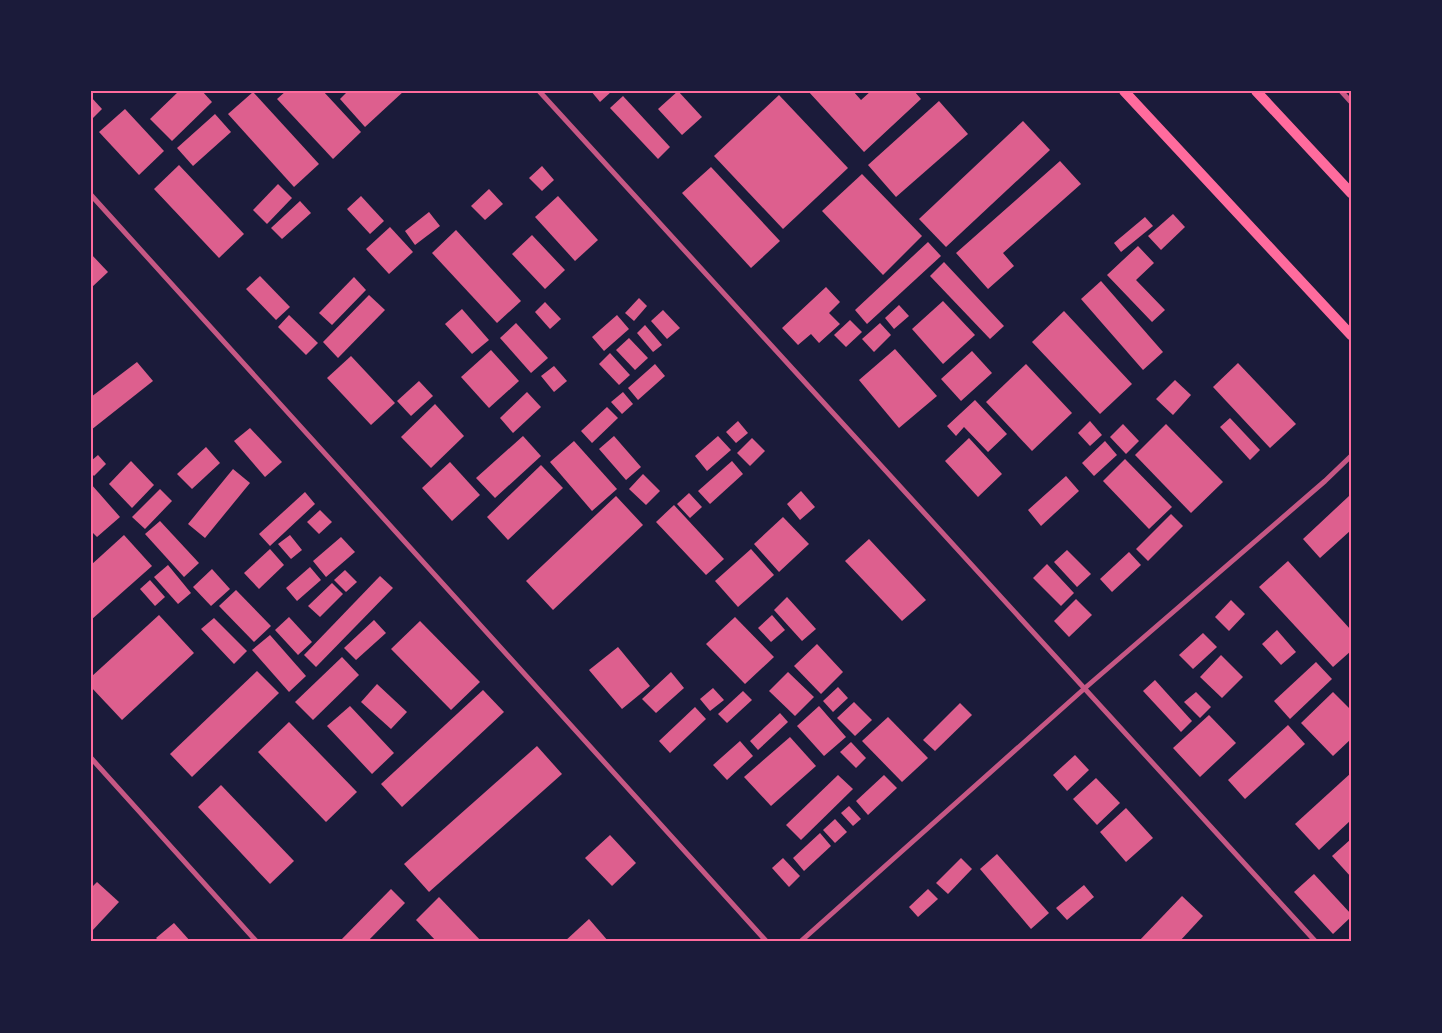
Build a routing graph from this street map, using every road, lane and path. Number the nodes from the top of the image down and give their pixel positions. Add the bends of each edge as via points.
1 (539, 91) edge
2 (1124, 91) edge
3 (1256, 91) edge
4 (1341, 91) edge
5 (1351, 102) edge
6 (1351, 193) edge
7 (91, 195) edge
8 (1351, 335) edge
9 (1351, 456) edge
10 (1085, 688) junction
11 (91, 758) edge
12 (257, 942) edge
13 (767, 942) edge
14 (800, 942) edge
15 (1316, 942) edge

1 - 10 street
2 - 8 main road
3 - 6 main road
4 - 5 street
7 - 13 street
9 - 10 street
10 - 14 street
10 - 15 street
11 - 12 street

